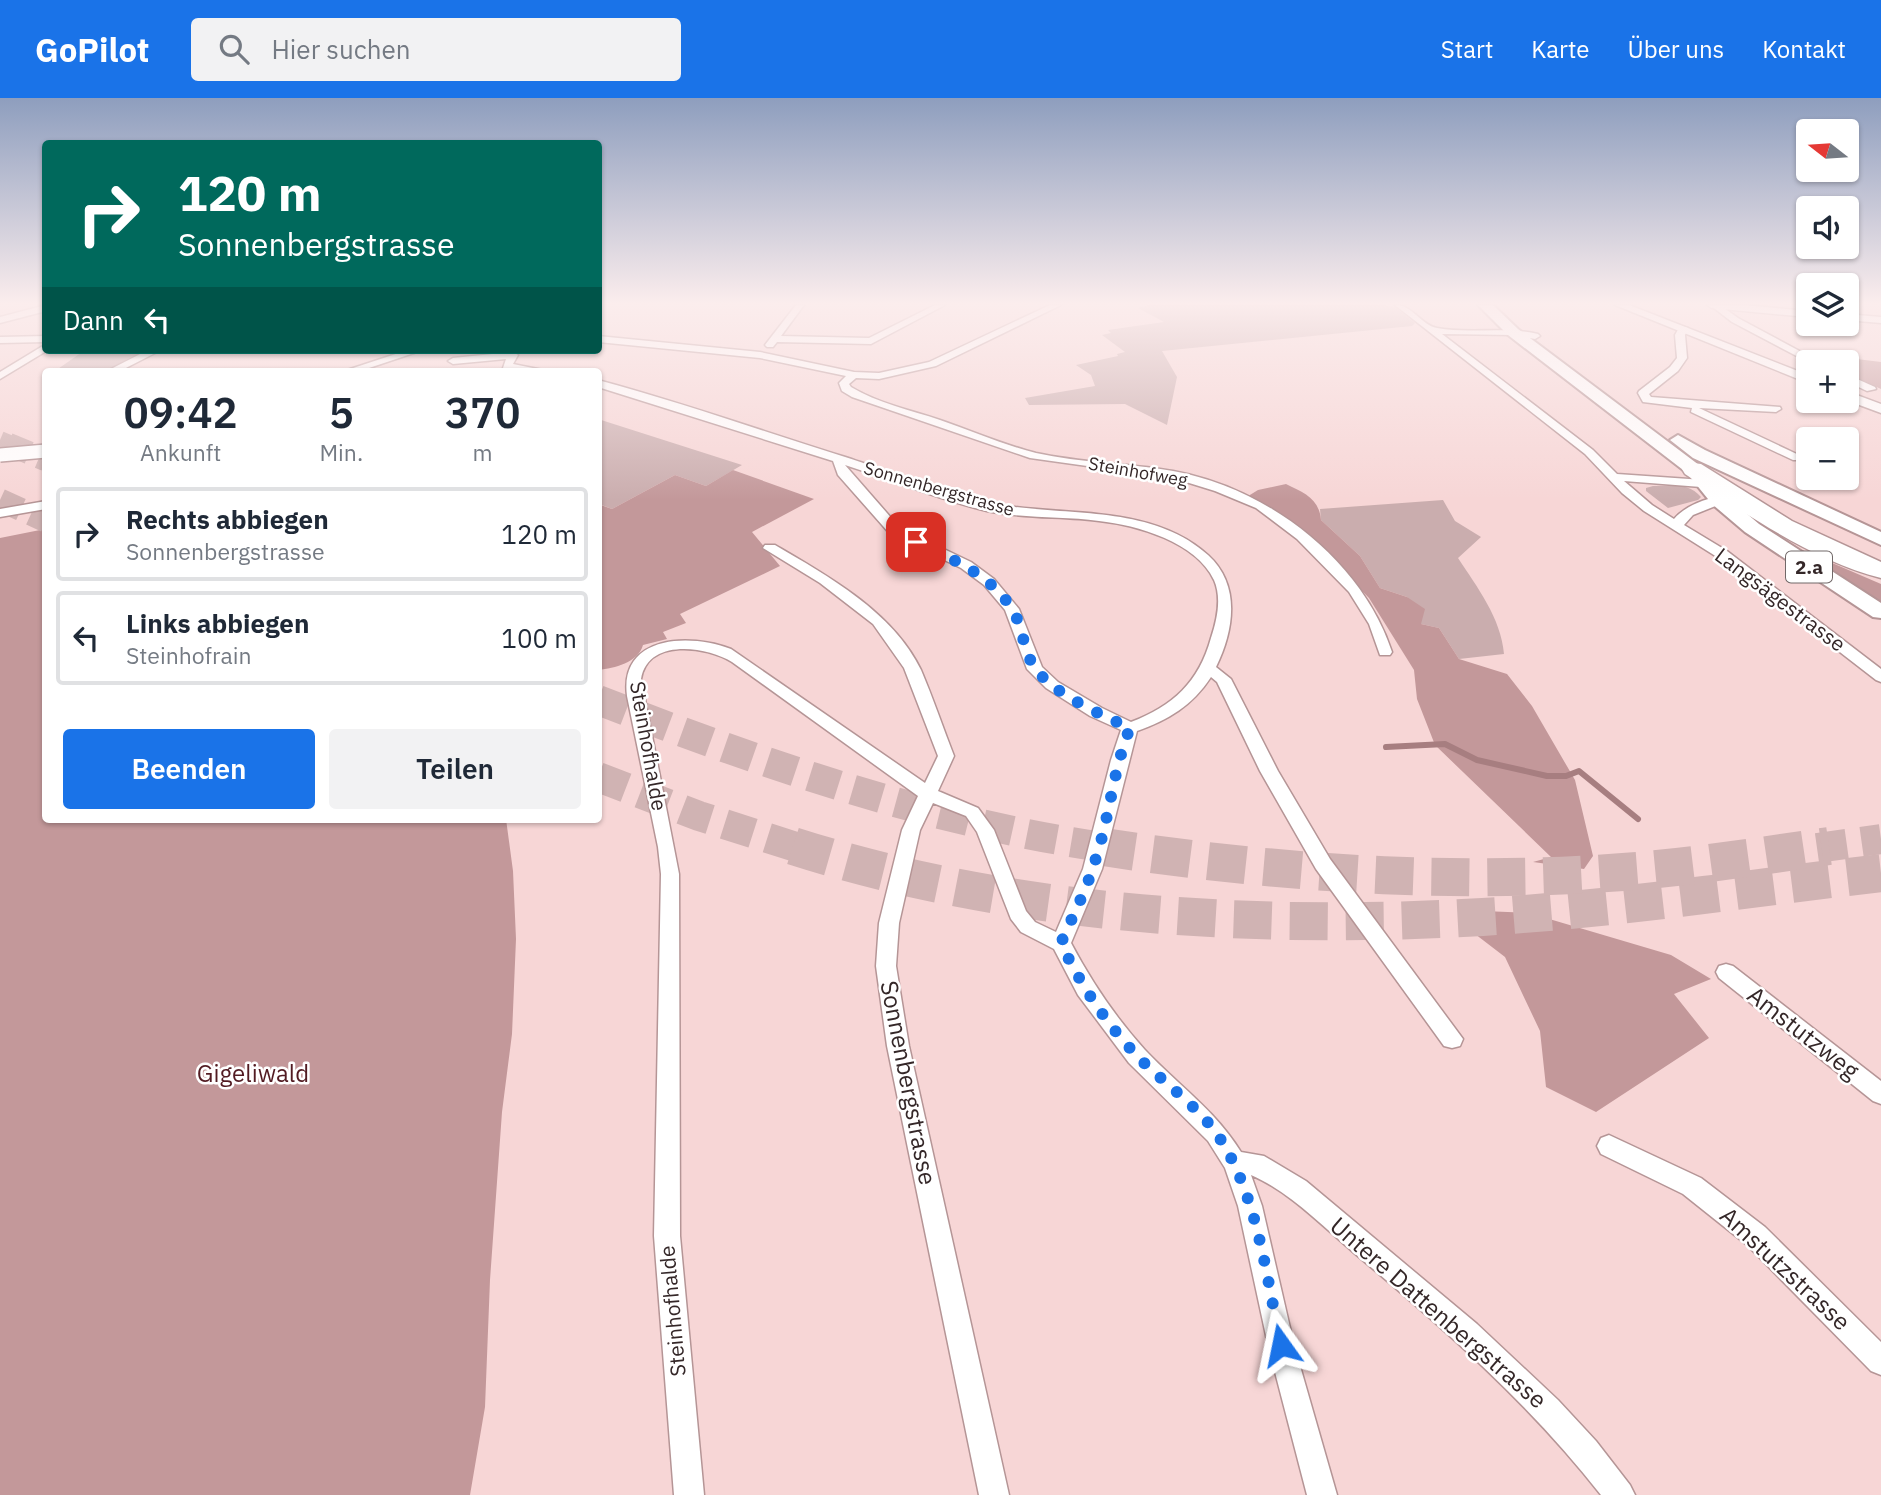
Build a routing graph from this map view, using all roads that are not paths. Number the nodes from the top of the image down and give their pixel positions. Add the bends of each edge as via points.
1 (831, 370) edge
2 (914, 370) edge
3 (1484, 370) edge
4 (1563, 370) edge
5 (1580, 370) edge
6 (1672, 370) edge
7 (854, 375) junction
8 (1859, 383) edge
9 (602, 384) edge
10 (1871, 389) dead end
11 (1859, 401) edge
12 (1668, 403) junction
13 (1776, 409) dead end
14 (1881, 410) edge
15 (42, 451) edge
16 (0, 455) tunnel mouth
17 (1796, 458) edge
18 (840, 459) junction
19 (1613, 477) junction
20 (1706, 478) junction
21 (42, 506) edge
22 (0, 513) edge
23 (1678, 526) junction
24 (1881, 539) edge
25 (770, 548) dead end
26 (1881, 558) edge
27 (1881, 571) edge
28 (1881, 612) edge
29 (1385, 652) dead end
30 (1210, 670) junction
31 (1881, 677) edge
32 (1130, 728) junction
33 (928, 794) junction
34 (1061, 943) junction
35 (1726, 972) dead end
36 (1452, 1040) dead end
37 (1881, 1094) edge
38 (1609, 1146) dead end
39 (1235, 1163) junction
40 (1881, 1362) edge
41 (689, 1495) edge
42 (994, 1495) edge
43 (1322, 1495) edge
44 (1620, 1495) edge

1 - 7 street
2 - 7 street via 886,376
3 - 19 street, Langsägestrasse via 1589,452
4 - 20 main road, 2.a
5 - 20 main road, 2.a
6 - 12 street via 1643,393 1647,400
7 - 29 street, Steinhofweg via 844,383 856,395 1034,456 1174,475 1260,505 1302,536 1355,590 1376,624
8 - 10 street
9 - 18 street, Sonnenbergstrasse
11 - 14 street
12 - 13 street
12 - 17 street via 1713,417
15 - 16 street, bridge
18 - 30 street, Sonnenbergstrasse via 988,507 1101,517 1135,523 1171,537 1212,565 1221,582 1225,603 1222,628
18 - 32 street via 842,472 895,531 966,565 989,582 1012,609 1031,661 1044,677 1096,712
19 - 20 street
19 - 23 street, Langsägestrasse via 1648,508
20 - 23 street
20 - 24 main road, 2.a
20 - 26 highway via 1751,492
20 - 27 highway via 1798,535
20 - 28 main road, 2.a via 1769,541
21 - 22 street
23 - 31 street, Langsägestrasse
25 - 33 street via 825,580 878,621 912,668 946,749 943,767
30 - 32 street, Sonnenbergstrasse via 1191,695 1164,714
30 - 36 street via 1223,679 1323,864
32 - 34 street via 1115,771 1096,861
33 - 34 street via 972,812 1018,914 1028,927
33 - 41 street, Steinhofhalde via 726,652 688,644 668,646 650,653 635,670 635,696 670,874 667,1236
33 - 42 street, Sonnenbergstrasse via 911,830 889,923 886,966 898,1046
34 - 39 street via 1085,989 1137,1056 1216,1133
35 - 37 street, Amstutzweg
38 - 40 street, Amstutzstrasse via 1692,1186 1756,1236
39 - 43 street via 1250,1206 1281,1345
39 - 44 street, Untere Dattenbergstrasse via 1256,1164 1297,1189 1522,1382 1591,1456

